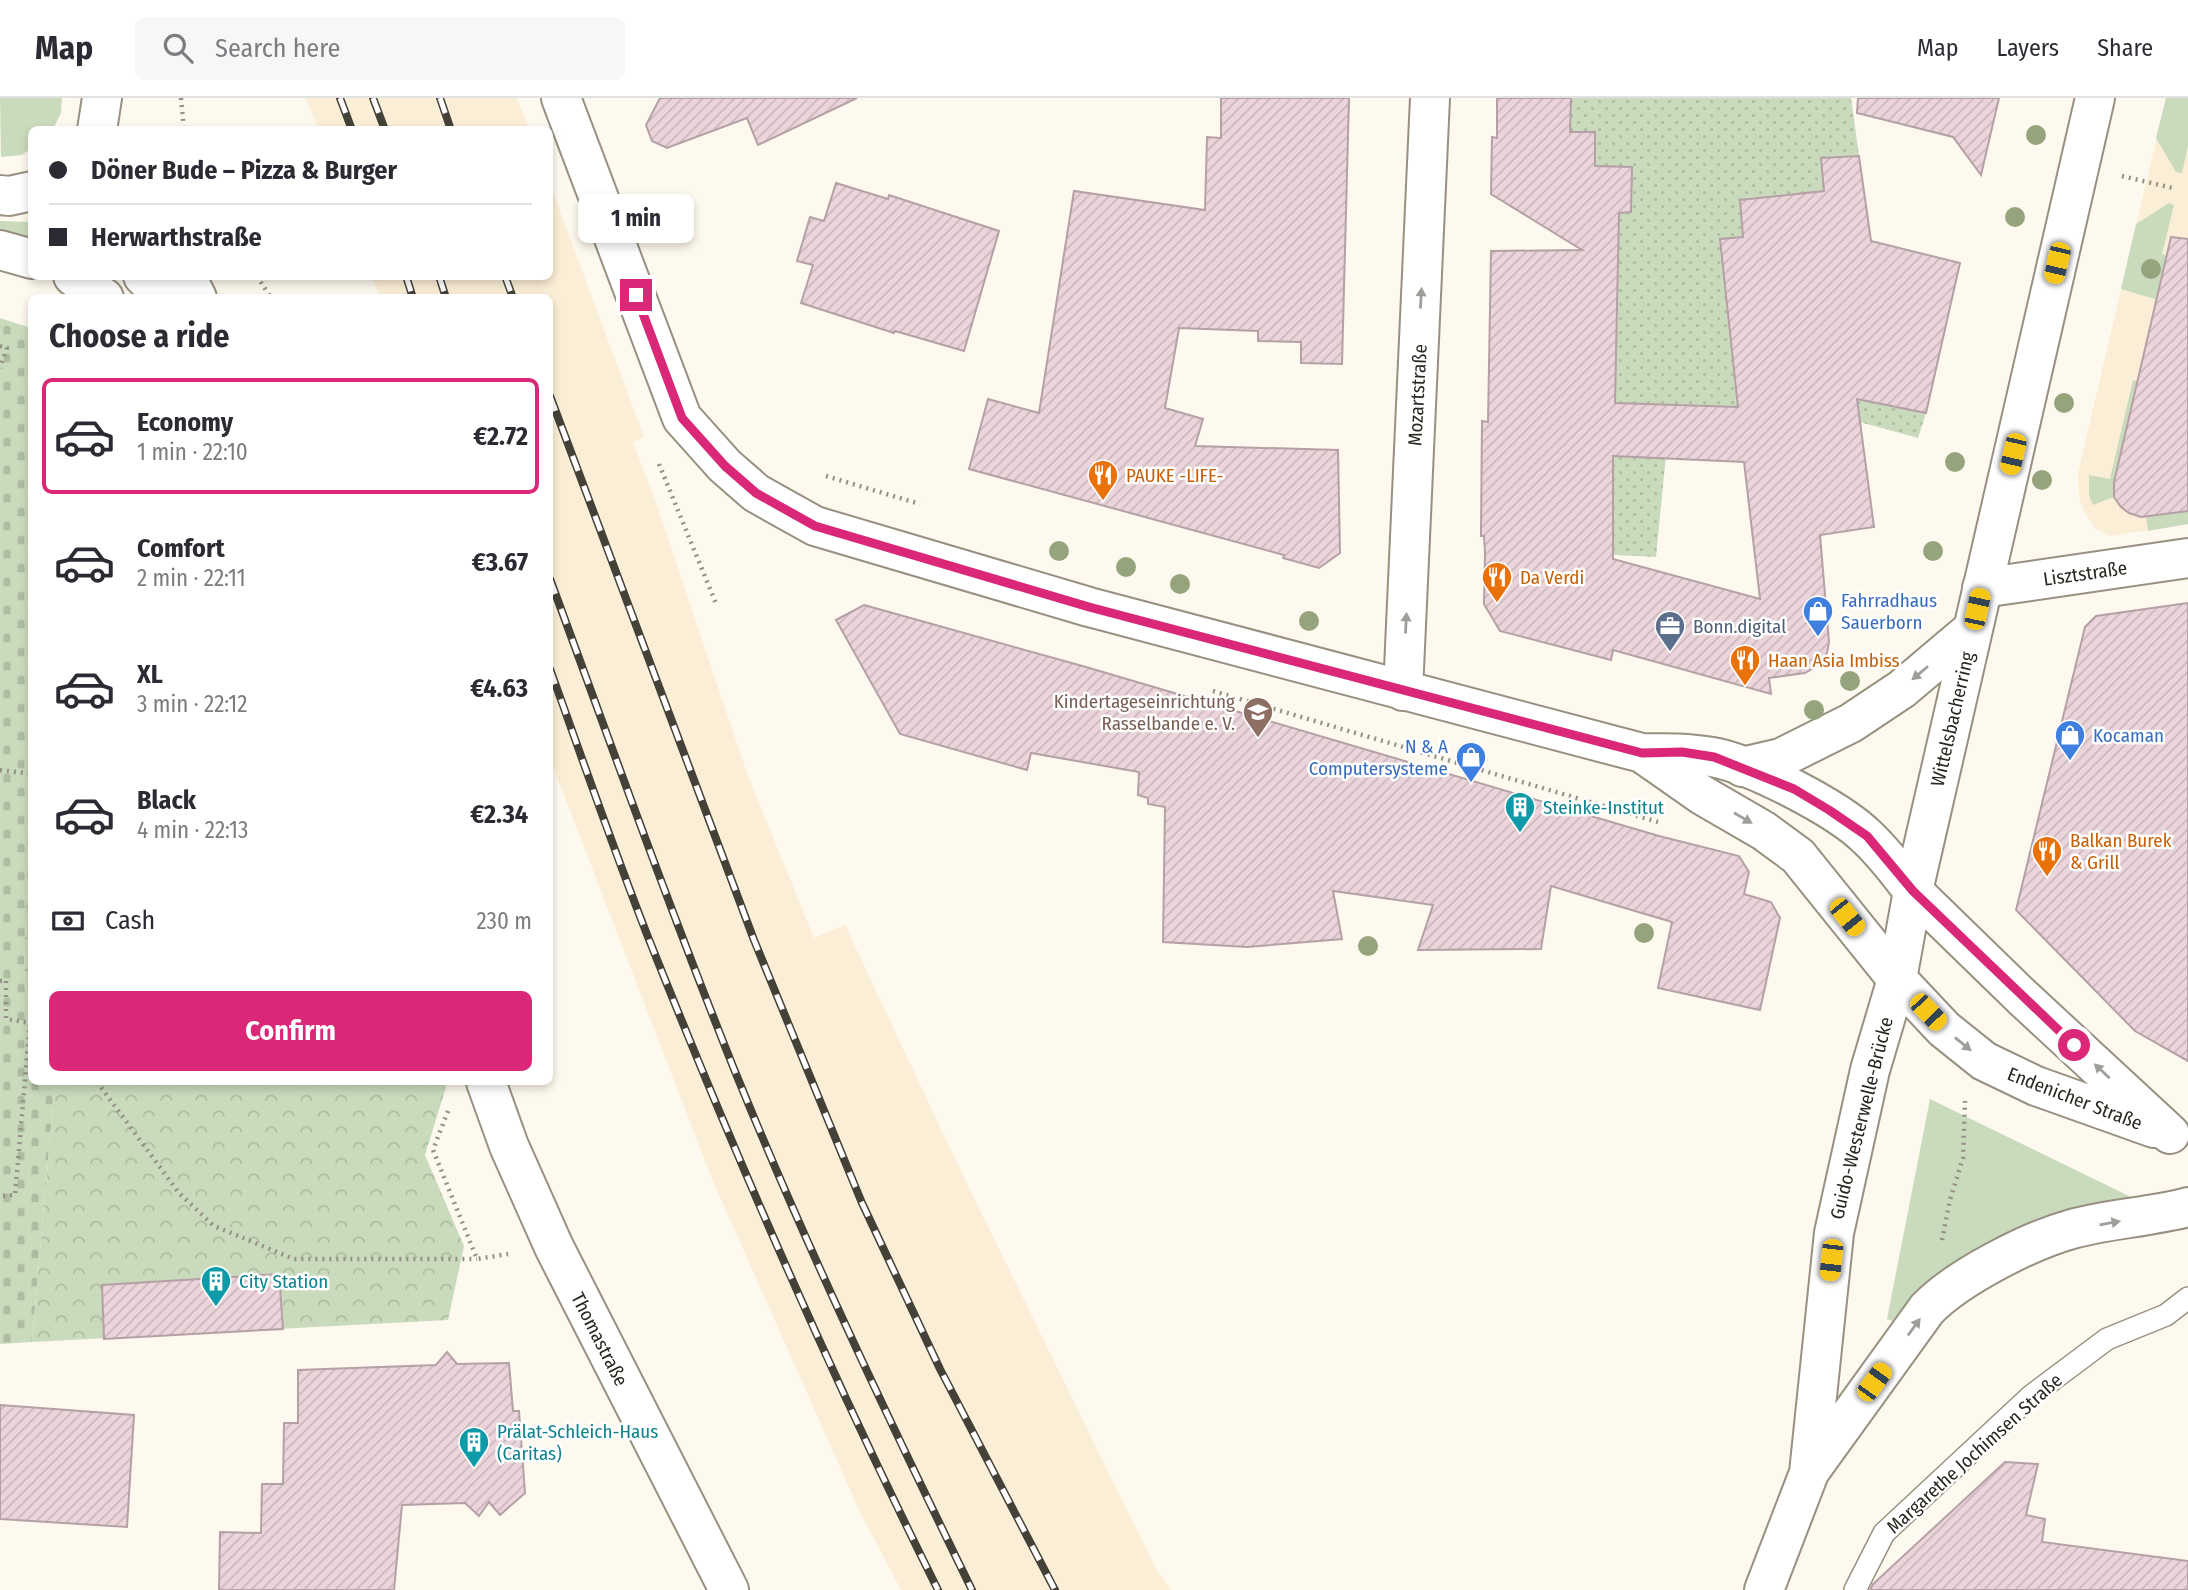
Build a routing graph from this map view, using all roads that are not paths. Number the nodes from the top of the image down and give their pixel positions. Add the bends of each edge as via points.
1 (102, 98) edge
2 (561, 98) edge
3 (1430, 98) edge
4 (2095, 98) edge
5 (98, 126) edge
6 (28, 192) edge
7 (0, 195) edge
8 (0, 250) edge
9 (28, 258) edge
10 (79, 280) edge
11 (147, 280) edge
12 (99, 294) edge
13 (160, 294) edge
14 (2188, 558) edge
15 (1982, 588) junction
16 (1973, 629) junction
17 (1403, 691) junction
18 (1642, 753) junction
19 (1742, 766) junction
20 (1913, 891) junction
21 (1897, 979) junction
22 (487, 1085) edge
23 (2179, 1138) edge
24 (2188, 1207) edge
25 (2188, 1298) edge
26 (1809, 1473) junction
27 (729, 1590) edge
28 (1764, 1590) edge
29 (1855, 1590) edge

1 - 5 street
2 - 17 street, Endenicher Straße via 682,418 756,493 815,526 1089,607
17 -> 3 street, Mozartstraße
4 - 15 street, Wittelsbacherring
6 - 7 street
8 - 9 street
10 - 12 street
11 - 13 street
14 - 15 street, Lisztstraße
15 - 16 street, Wittelsbacherring
16 -> 19 street via 1902,689 1850,723 1781,758
16 - 20 street, Wittelsbacherring
17 - 18 street, Endenicher Straße
18 - 19 street, Endenicher Straße via 1682,752
18 -> 21 street, Endenicher Straße via 1798,856
19 - 20 street, Endenicher Straße via 1794,789 1867,836
20 - 21 street, Guido-Westerwelle-Brücke
23 -> 20 street, Endenicher Straße via 2012,988
21 -> 23 street, Endenicher Straße via 1944,1029 1984,1061 2036,1086
21 - 26 street, Guido-Westerwelle-Brücke via 1870,1070 1834,1233
22 - 27 street, Thomastraße via 554,1247
26 -> 24 street via 1940,1296 2004,1256 2072,1229
25 - 29 lane, Margarethe Jochimsen Straße via 2166,1315 2107,1339 2031,1395 1884,1533
26 - 28 street, Guido-Westerwelle-Brücke

